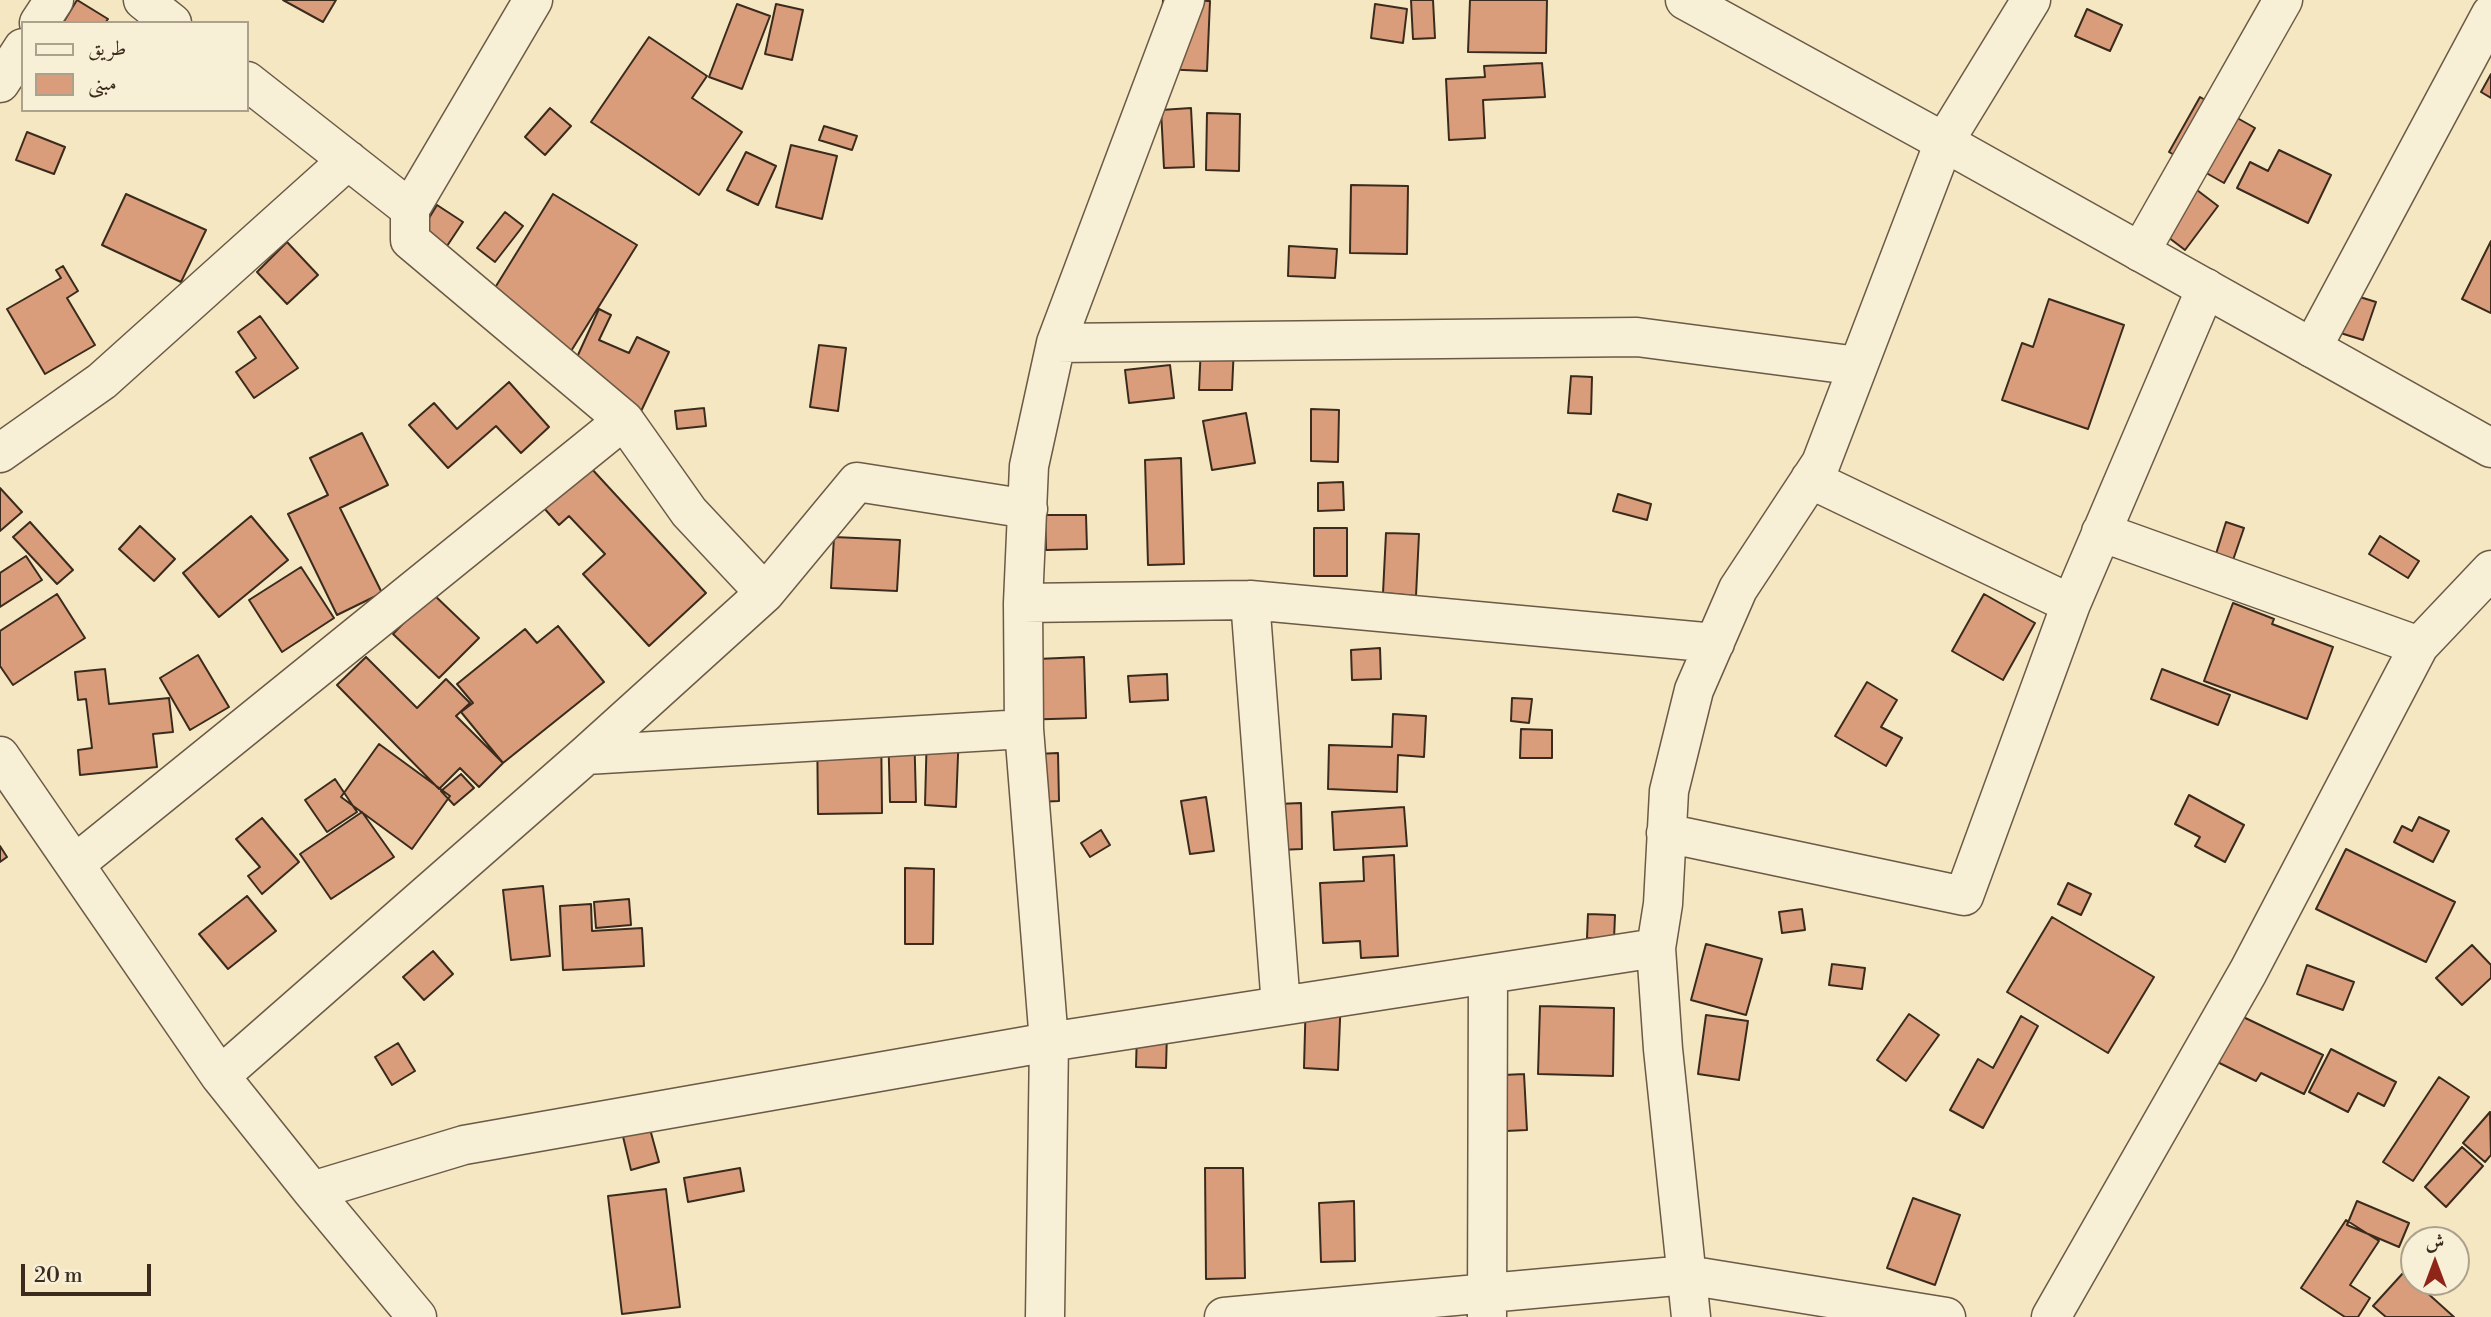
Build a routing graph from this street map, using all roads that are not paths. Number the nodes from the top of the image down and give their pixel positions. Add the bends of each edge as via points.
1 (54, 0) edge
2 (143, 0) edge
3 (533, 0) edge
4 (1185, 0) edge
5 (1685, 0) edge
6 (2031, 0) edge
7 (2283, 0) edge
8 (2491, 14) edge
9 (40, 21) edge
10 (169, 21) edge
11 (21, 51) edge
12 (248, 82) edge
13 (0, 83) edge
14 (1944, 142) junction
15 (348, 160) junction
16 (410, 209) junction
17 (2140, 251) junction
18 (2206, 288) junction
19 (1056, 343) junction
20 (2312, 348) junction
21 (1858, 366) junction
22 (624, 420) junction
23 (2491, 448) edge
24 (0, 453) edge
25 (1810, 479) junction
26 (1028, 509) junction
27 (2101, 532) junction
28 (2491, 570) edge
29 (765, 593) junction
30 (1250, 600) junction
31 (1023, 603) junction
32 (2071, 604) junction
33 (1714, 643) junction
34 (2419, 646) junction
35 (1024, 729) junction
36 (586, 755) junction
37 (0, 756) edge
38 (1666, 833) junction
39 (75, 864) junction
40 (1656, 948) junction
41 (1488, 975) junction
42 (1281, 1006) junction
43 (1049, 1042) junction
44 (220, 1076) junction
45 (312, 1191) junction
46 (1687, 1275) junction
47 (1488, 1305) edge
48 (417, 1317) edge
49 (1045, 1317) edge
50 (1224, 1317) edge
51 (1691, 1317) edge
52 (1946, 1317) edge
53 (2051, 1317) edge

1 - 9 street
2 - 10 street
3 - 16 street
4 - 19 street
5 - 14 street
6 - 14 street
7 - 17 street
8 - 20 street
11 - 13 street
12 - 15 street
14 - 17 street
14 - 21 street
15 - 16 street
15 - 24 street via 102,381
16 - 22 street via 410,240
17 - 18 street
18 - 20 street
18 - 27 street
19 - 21 street via 1637,337
19 - 26 street via 1029,466
20 - 23 street
21 - 25 street via 1821,463
22 - 29 street via 689,512
22 - 39 street
25 - 32 street
25 - 33 street via 1738,589
26 - 29 street via 856,482
26 - 31 street
27 - 32 street
27 - 34 street
28 - 34 street
29 - 36 street
30 - 31 street
30 - 33 street
30 - 42 street
31 - 35 street
32 - 38 street via 1964,896
33 - 38 street via 1694,690 1669,791
34 - 53 street via 2248,972
35 - 36 street
35 - 43 street
36 - 44 street
37 - 39 street
38 - 40 street
39 - 44 street
40 - 41 street
40 - 46 street
41 - 42 street
41 - 47 street
42 - 43 street
43 - 45 street via 464,1145
43 - 49 street
44 - 45 street
45 - 48 street
46 - 47 street
46 - 51 street
46 - 52 street
47 - 50 street

